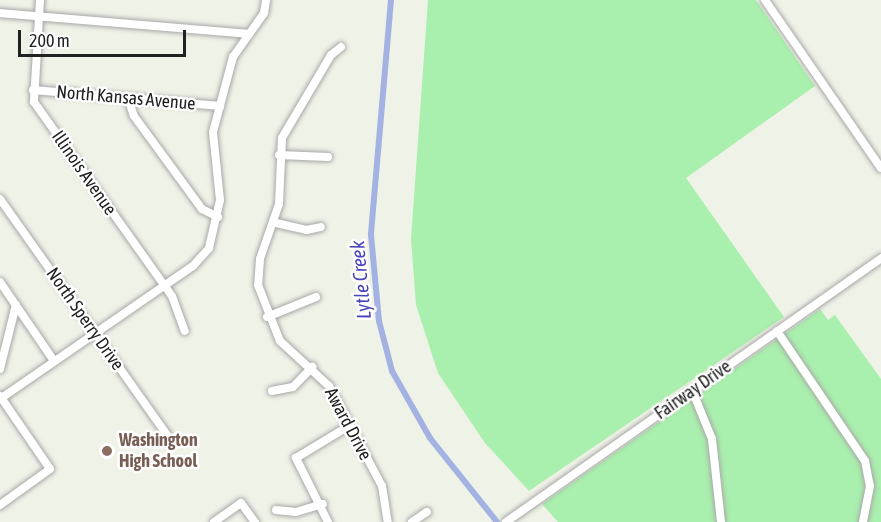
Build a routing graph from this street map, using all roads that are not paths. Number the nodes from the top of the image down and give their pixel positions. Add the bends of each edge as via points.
1 (40, 0) edge
2 (266, 0) edge
3 (765, 0) edge
4 (0, 13) edge
5 (38, 16) junction
6 (249, 34) junction
7 (341, 47) dead end
8 (33, 90) junction
9 (128, 98) junction
10 (220, 106) junction
11 (279, 155) junction
12 (328, 158) dead end
13 (881, 168) edge
14 (0, 199) edge
15 (218, 217) junction
16 (276, 223) junction
17 (321, 227) dead end
18 (881, 258) edge
19 (0, 282) edge
20 (164, 286) junction
21 (316, 297) dead end
22 (16, 305) junction
23 (267, 317) junction
24 (185, 331) dead end
25 (777, 331) junction
26 (95, 333) junction
27 (3, 344) edge
28 (54, 361) junction
29 (312, 367) junction
30 (0, 369) edge
31 (692, 390) junction
32 (272, 391) dead end
33 (0, 398) edge
34 (347, 427) junction
35 (170, 439) dead end
36 (323, 504) junction
37 (0, 505) edge
38 (276, 510) dead end
39 (427, 512) dead end
40 (214, 522) edge
41 (255, 522) edge
42 (328, 522) edge
43 (387, 522) edge
44 (412, 522) edge
45 (506, 522) edge
46 (721, 522) edge
47 (863, 522) edge

1 - 5 street, Illinois Avenue
2 - 6 street via 264,14
3 - 13 street
4 - 5 street
5 - 6 street
5 - 8 street, Illinois Avenue
6 - 10 street via 233,57
7 - 11 street, Award Drive via 299,103
8 - 9 street, North Kansas Avenue
8 - 20 street, Illinois Avenue via 38,108
9 - 10 street, North Kansas Avenue
9 - 15 street via 134,116 202,209
10 - 15 street via 211,146 220,191
11 - 12 street
11 - 16 street, Award Drive
14 - 26 street, North Sperry Drive
15 - 20 street via 203,256
16 - 17 street via 306,230
16 - 23 street, Award Drive via 258,271
18 - 25 street, Fairway Drive
19 - 22 street
20 - 24 street, Illinois Avenue
20 - 26 street
21 - 23 street
22 - 27 street
22 - 28 street
23 - 29 street, Award Drive via 280,340
25 - 31 street, Fairway Drive
25 - 47 street via 865,461 870,486
26 - 28 street
26 - 35 street, North Sperry Drive
27 - 30 street
28 - 33 street
29 - 32 street via 293,387
29 - 34 street, Award Drive via 329,386
31 - 45 street, Fairway Drive
31 - 46 street via 712,440
33 - 37 street via 50,469
34 - 36 street via 296,458
34 - 43 street, Award Drive via 382,486
36 - 38 street via 296,512
36 - 42 street
39 - 44 street
40 - 41 street via 241,503

